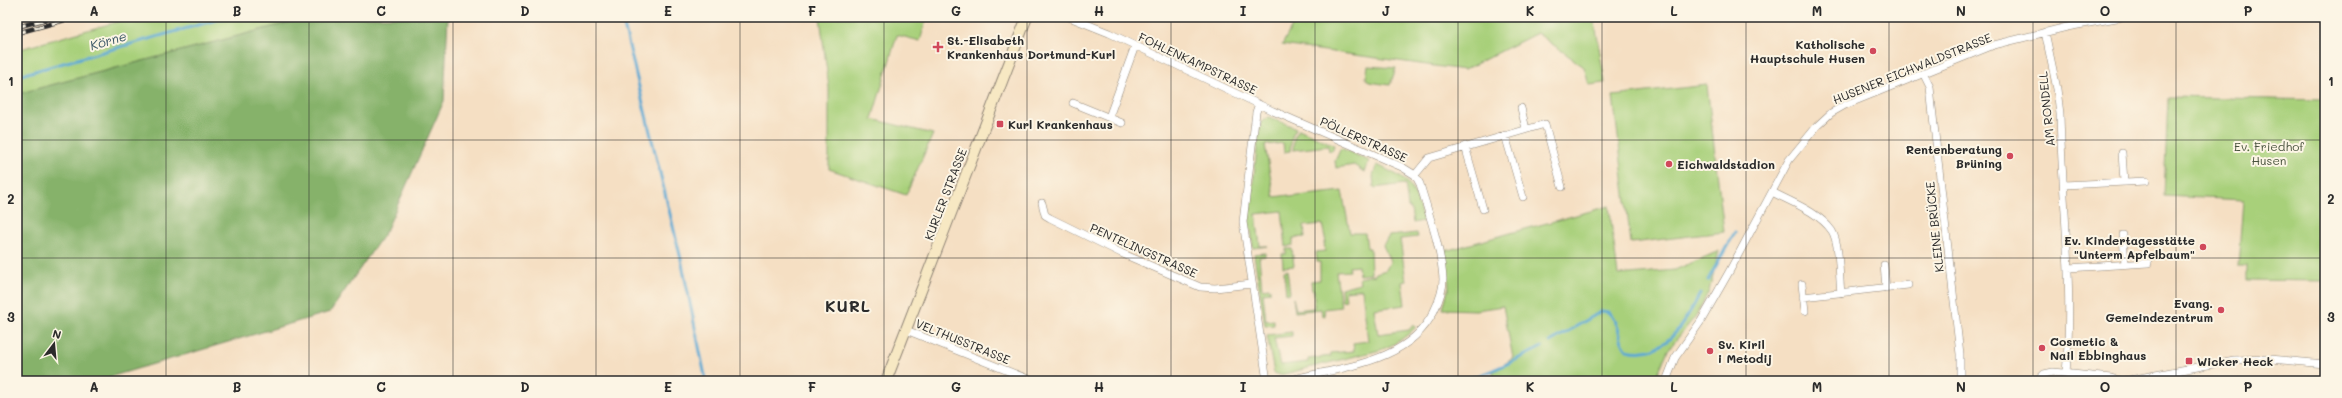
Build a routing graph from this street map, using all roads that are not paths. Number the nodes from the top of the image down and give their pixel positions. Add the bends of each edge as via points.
1 (1027, 17) edge
2 (1068, 17) edge
3 (2122, 17) edge
4 (2045, 32) junction
5 (1135, 46) junction
6 (1923, 73) junction
7 (1073, 103) dead end
8 (1259, 104) junction
9 (1521, 108) dead end
10 (1109, 118) junction
11 (1122, 123) dead end
12 (1526, 129) junction
13 (1505, 135) junction
14 (1466, 146) junction
15 (2122, 153) dead end
16 (1415, 175) junction
17 (2146, 180) dead end
18 (2124, 182) junction
19 (2064, 185) junction
20 (1562, 187) dead end
21 (1772, 192) junction
22 (1523, 197) dead end
23 (1042, 203) dead end
24 (1483, 209) dead end
25 (2123, 235) dead end
26 (2148, 263) dead end
27 (2125, 264) junction
28 (1884, 266) dead end
29 (2068, 268) junction
30 (1252, 284) junction
31 (1802, 284) dead end
32 (1908, 285) dead end
33 (1886, 288) junction
34 (1841, 292) junction
35 (1803, 297) junction
36 (1805, 311) dead end
37 (906, 330) junction
38 (2325, 364) edge
39 (2066, 373) junction
40 (886, 381) edge
41 (1033, 381) edge
42 (1266, 381) edge
43 (1286, 381) edge
44 (1666, 381) edge
45 (1960, 381) edge
46 (2037, 381) edge
47 (2120, 381) edge
48 (2124, 381) edge

1 - 37 main road, KURLER STRASSE
2 - 5 street, FOHLENKAMPSTRASSE
3 - 4 street, HUSENER EICHWALDSTRASSE
4 - 6 street, HUSENER EICHWALDSTRASSE via 1994,45
4 - 19 street, AM RONDELL via 2057,90
5 - 8 street, FOHLENKAMPSTRASSE
5 - 10 street
6 - 21 street, HUSENER EICHWALDSTRASSE via 1831,113 1789,160
6 - 45 street, KLEINE BRÜCKE via 1930,87 1934,116 1960,354
7 - 10 street
8 - 16 street, PÖLLERSTRASSE
8 - 30 street, FOHLENKAMPSTRASSE via 1243,222
9 - 12 street
10 - 11 street
12 - 13 street
12 - 20 street via 1545,124
13 - 14 street
13 - 22 street
14 - 16 street via 1429,158
14 - 24 street
15 - 18 street
16 - 43 street, PÖLLERSTRASSE via 1420,184 1440,257 1443,280 1432,316 1419,333 1392,353
17 - 18 street
18 - 19 street
19 - 29 street, AM RONDELL
21 - 34 street via 1813,214 1832,232
21 - 44 street, HUSENER EICHWALDSTRASSE via 1701,321 1675,358
23 - 30 street, PENTELINGSTRASSE via 1045,215 1050,218 1121,253 1200,287
25 - 27 street
26 - 27 street
27 - 29 street
28 - 33 street
29 - 39 street, AM RONDELL via 2070,338
30 - 42 street, FOHLENKAMPSTRASSE
31 - 35 street
32 - 33 street
33 - 34 street
34 - 35 street
35 - 36 street
37 - 40 main road, KURLER STRASSE
37 - 41 street, VELTHUSSTRASSE
38 - 48 street via 2270,359 2234,360
39 - 46 street via 2044,374
39 - 47 street

